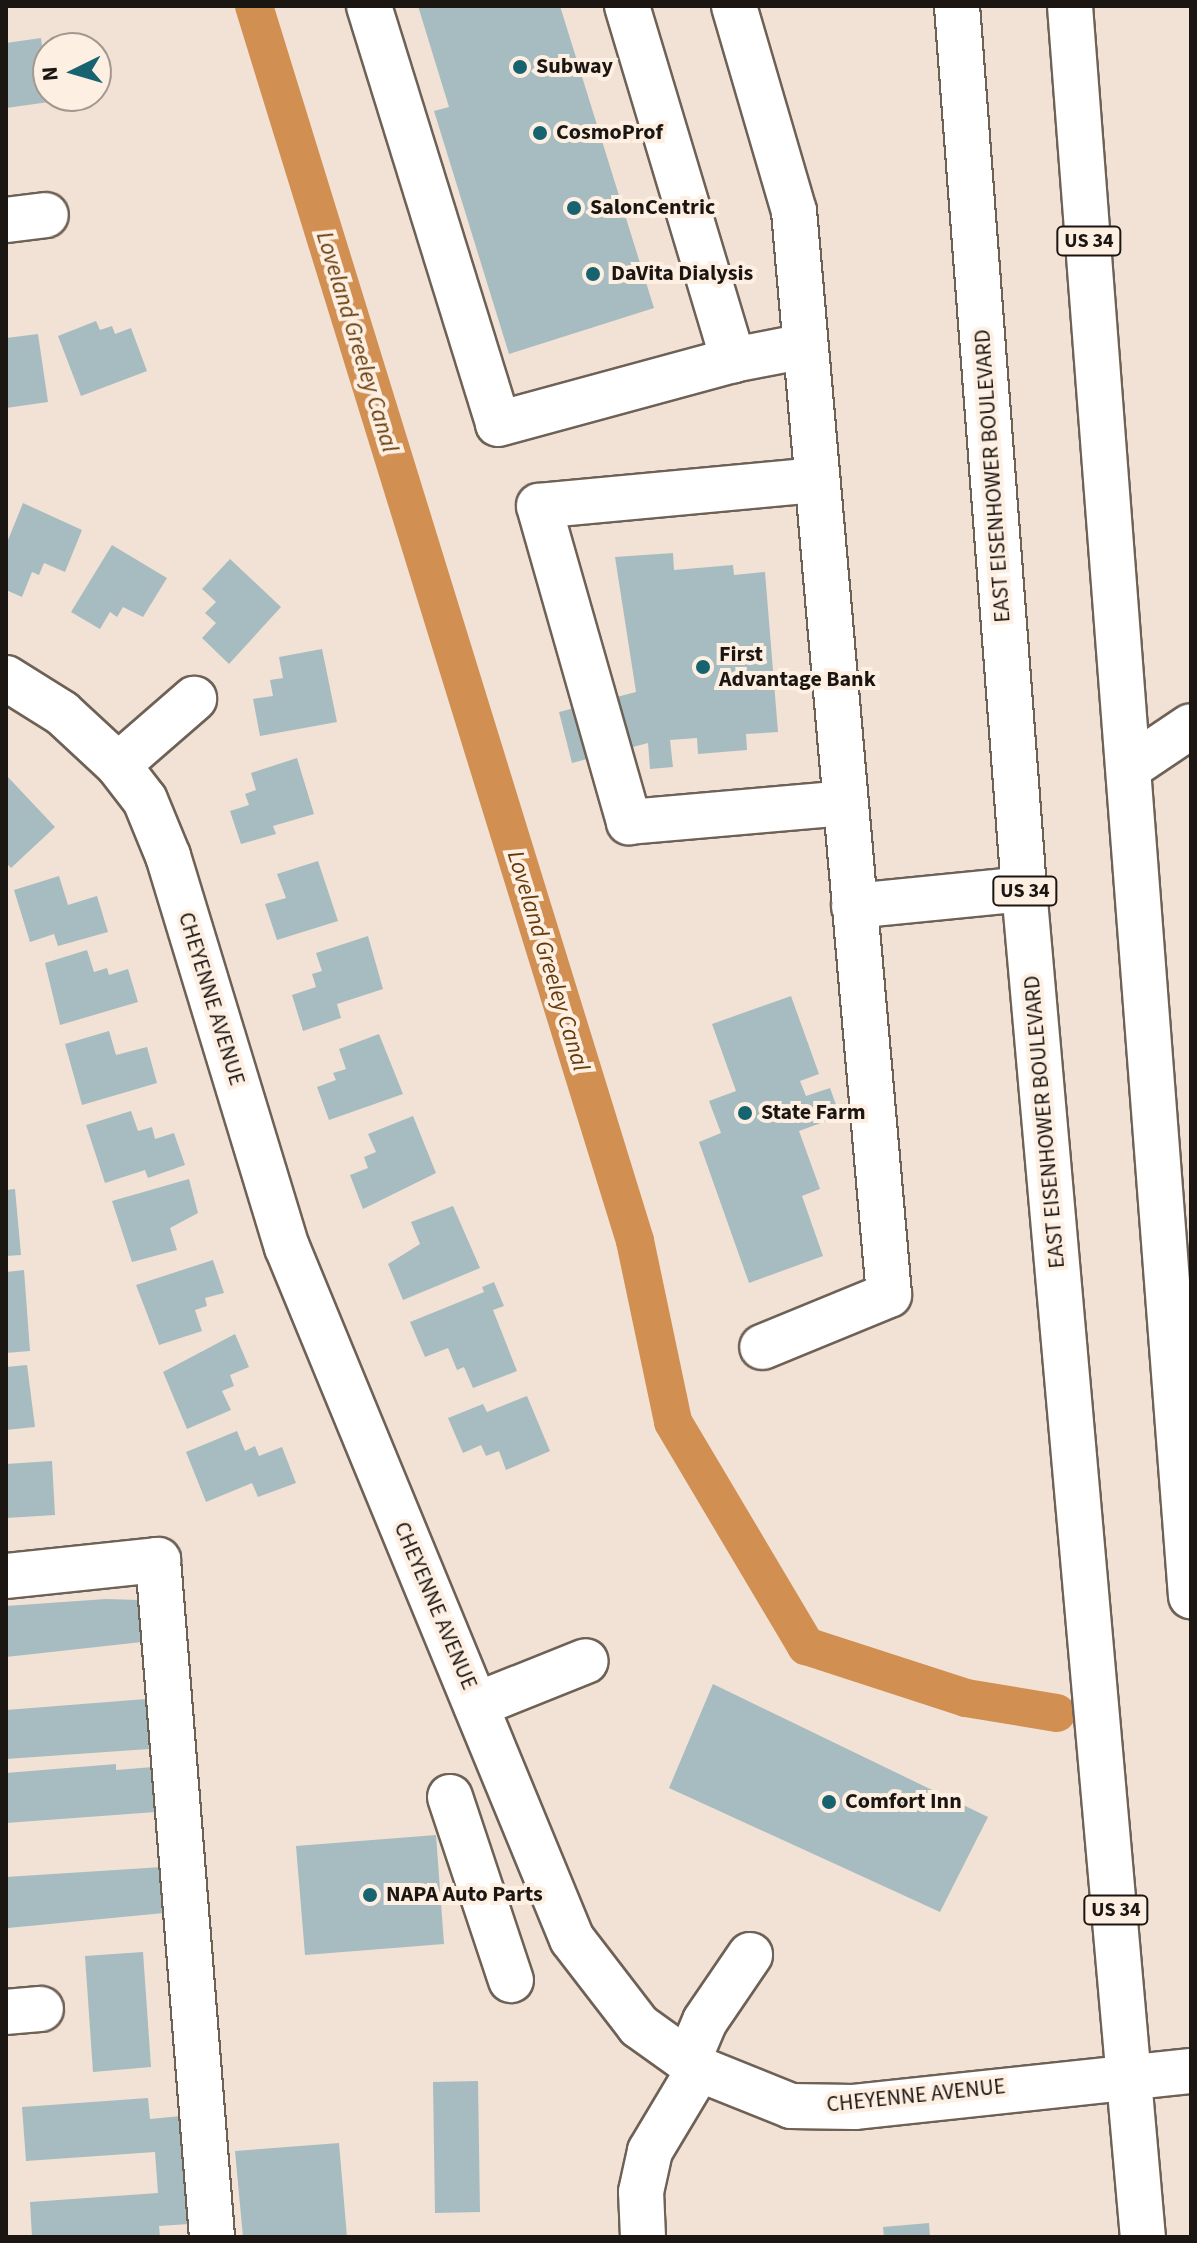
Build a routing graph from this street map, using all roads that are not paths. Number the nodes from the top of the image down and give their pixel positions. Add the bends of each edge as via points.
1 (369, 6) edge
2 (627, 6) edge
3 (734, 6) edge
4 (957, 6) edge
5 (1070, 6) edge
6 (805, 346) junction
7 (733, 360) junction
8 (817, 480) junction
9 (6, 678) edge
10 (194, 699) dead end
11 (1191, 726) edge
12 (118, 765) junction
13 (1130, 767) junction
14 (845, 803) junction
15 (1024, 889) junction
16 (854, 906) junction
17 (762, 1347) dead end
18 (6, 1576) edge
19 (1191, 1596) edge
20 (586, 1661) dead end
21 (476, 1705) junction
22 (450, 1797) dead end
23 (750, 1955) dead end
24 (511, 1980) dead end
25 (693, 2065) junction
26 (1191, 2071) edge
27 (1130, 2075) junction
28 (212, 2237) edge
29 (643, 2237) edge
30 (1143, 2237) edge

1 - 7 main road via 498,424
2 - 7 main road
3 - 6 main road via 794,211
4 - 15 main road, EAST EISENHOWER BOULEVARD / US 34
5 - 13 main road, US 34
6 - 7 main road
6 - 8 main road
8 - 14 main road
8 - 14 main road via 539,506 629,822
9 - 12 main road, CHEYENNE AVENUE via 62,713
10 - 12 main road
11 - 13 main road
12 - 21 main road, CHEYENNE AVENUE via 145,800 168,856 287,1247
13 - 19 main road, US 34
14 - 16 main road
15 - 16 main road
15 - 27 main road, EAST EISENHOWER BOULEVARD / US 34
16 - 17 main road via 889,1295
18 - 28 main road via 158,1560
20 - 21 main road
21 - 25 main road, CHEYENNE AVENUE via 572,1939 639,2026
22 - 24 main road
23 - 25 main road via 705,2021
25 - 27 main road, CHEYENNE AVENUE via 791,2106 854,2107
25 - 29 main road via 650,2151 641,2192
26 - 27 main road, CHEYENNE AVENUE
27 - 30 main road, EAST EISENHOWER BOULEVARD / US 34

